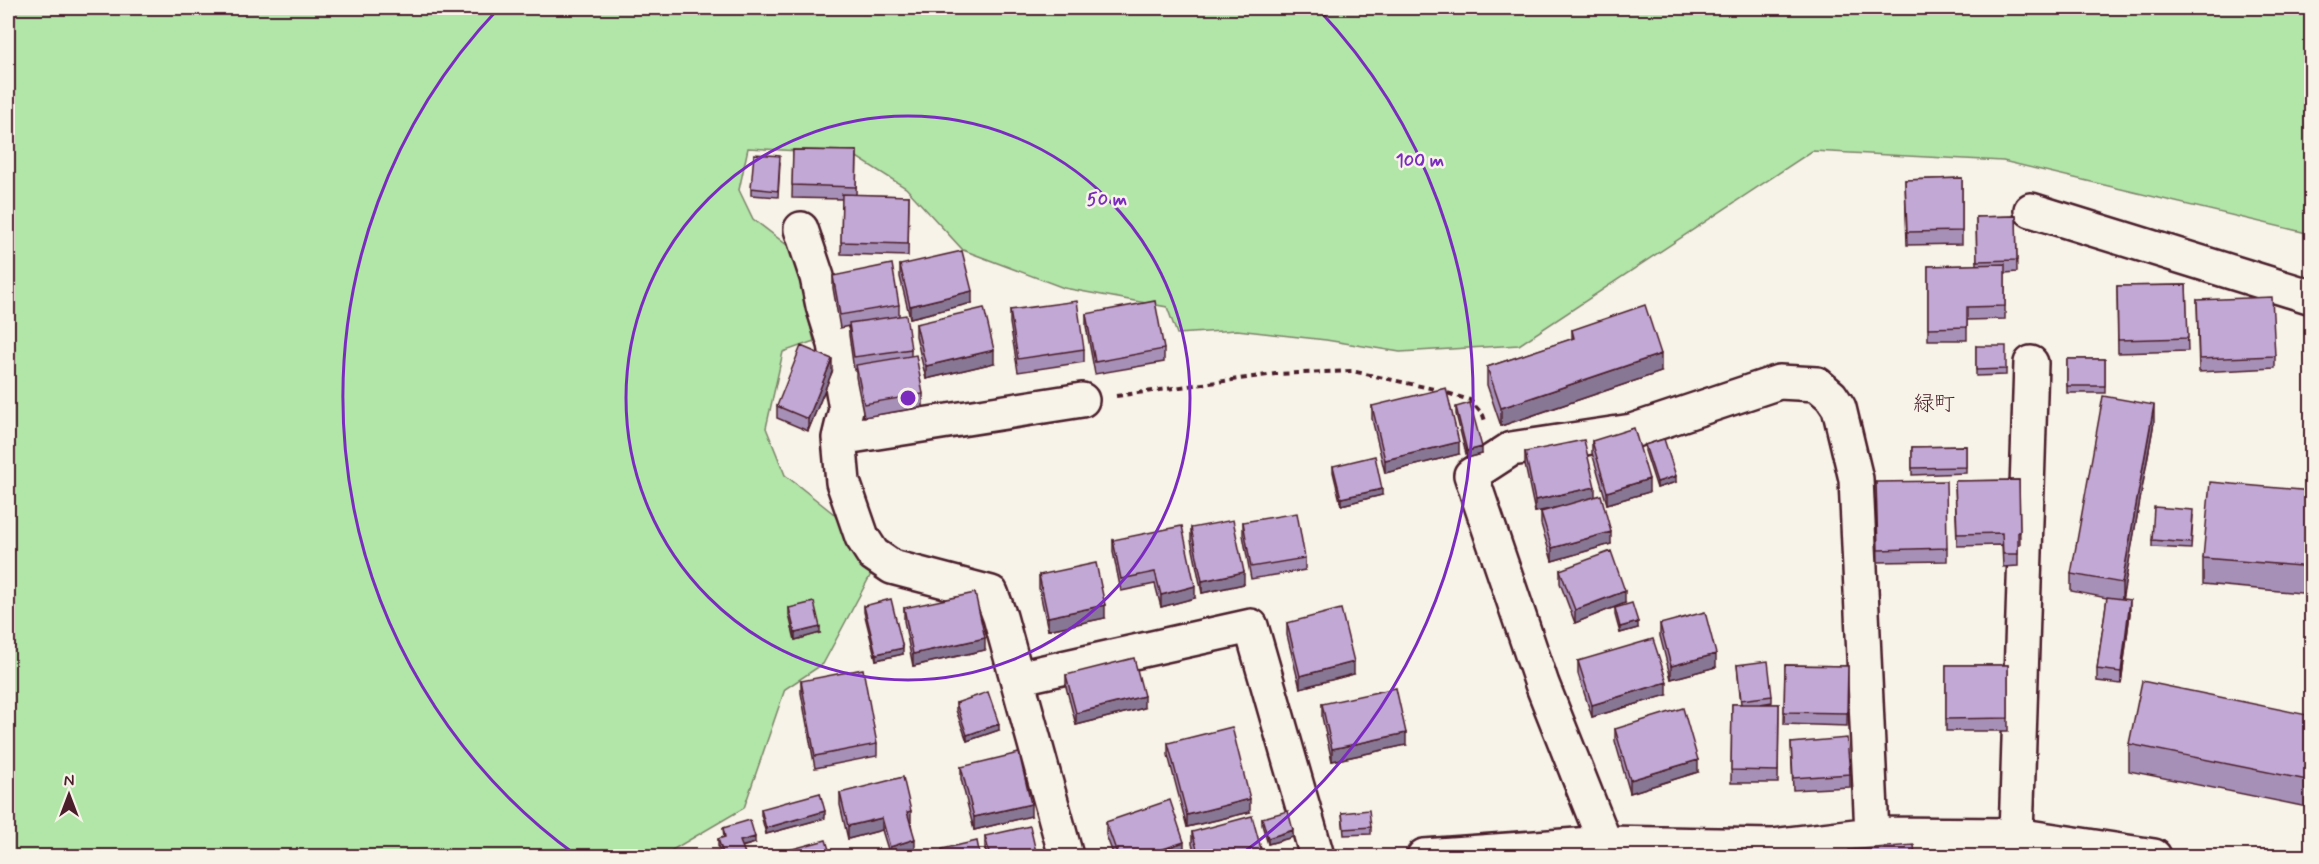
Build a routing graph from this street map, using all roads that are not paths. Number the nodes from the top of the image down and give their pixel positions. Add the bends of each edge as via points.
1 (2031, 210) dead end
2 (801, 229) dead end
3 (2312, 297) edge
4 (2031, 363) dead end
5 (1082, 400) road end
6 (839, 438) junction
7 (1017, 678) junction
8 (1872, 834) junction
9 (2016, 835) junction
10 (1605, 843) junction
11 (1774, 851) edge
12 (1065, 856) edge
13 (1317, 856) edge
14 (1424, 856) edge
15 (2154, 856) edge

1 - 3 street
2 - 6 street via 835,344 846,409
4 - 9 street
5 - 6 street
6 - 7 street via 849,503 873,554 892,567 991,592
7 - 12 street
7 - 13 street via 1251,626
8 - 9 street
8 - 10 street via 1856,479 1839,408 1831,396 1817,384 1779,382 1632,431 1511,449 1471,475 1542,684
8 - 11 street
9 - 15 street
10 - 11 street
10 - 14 street

